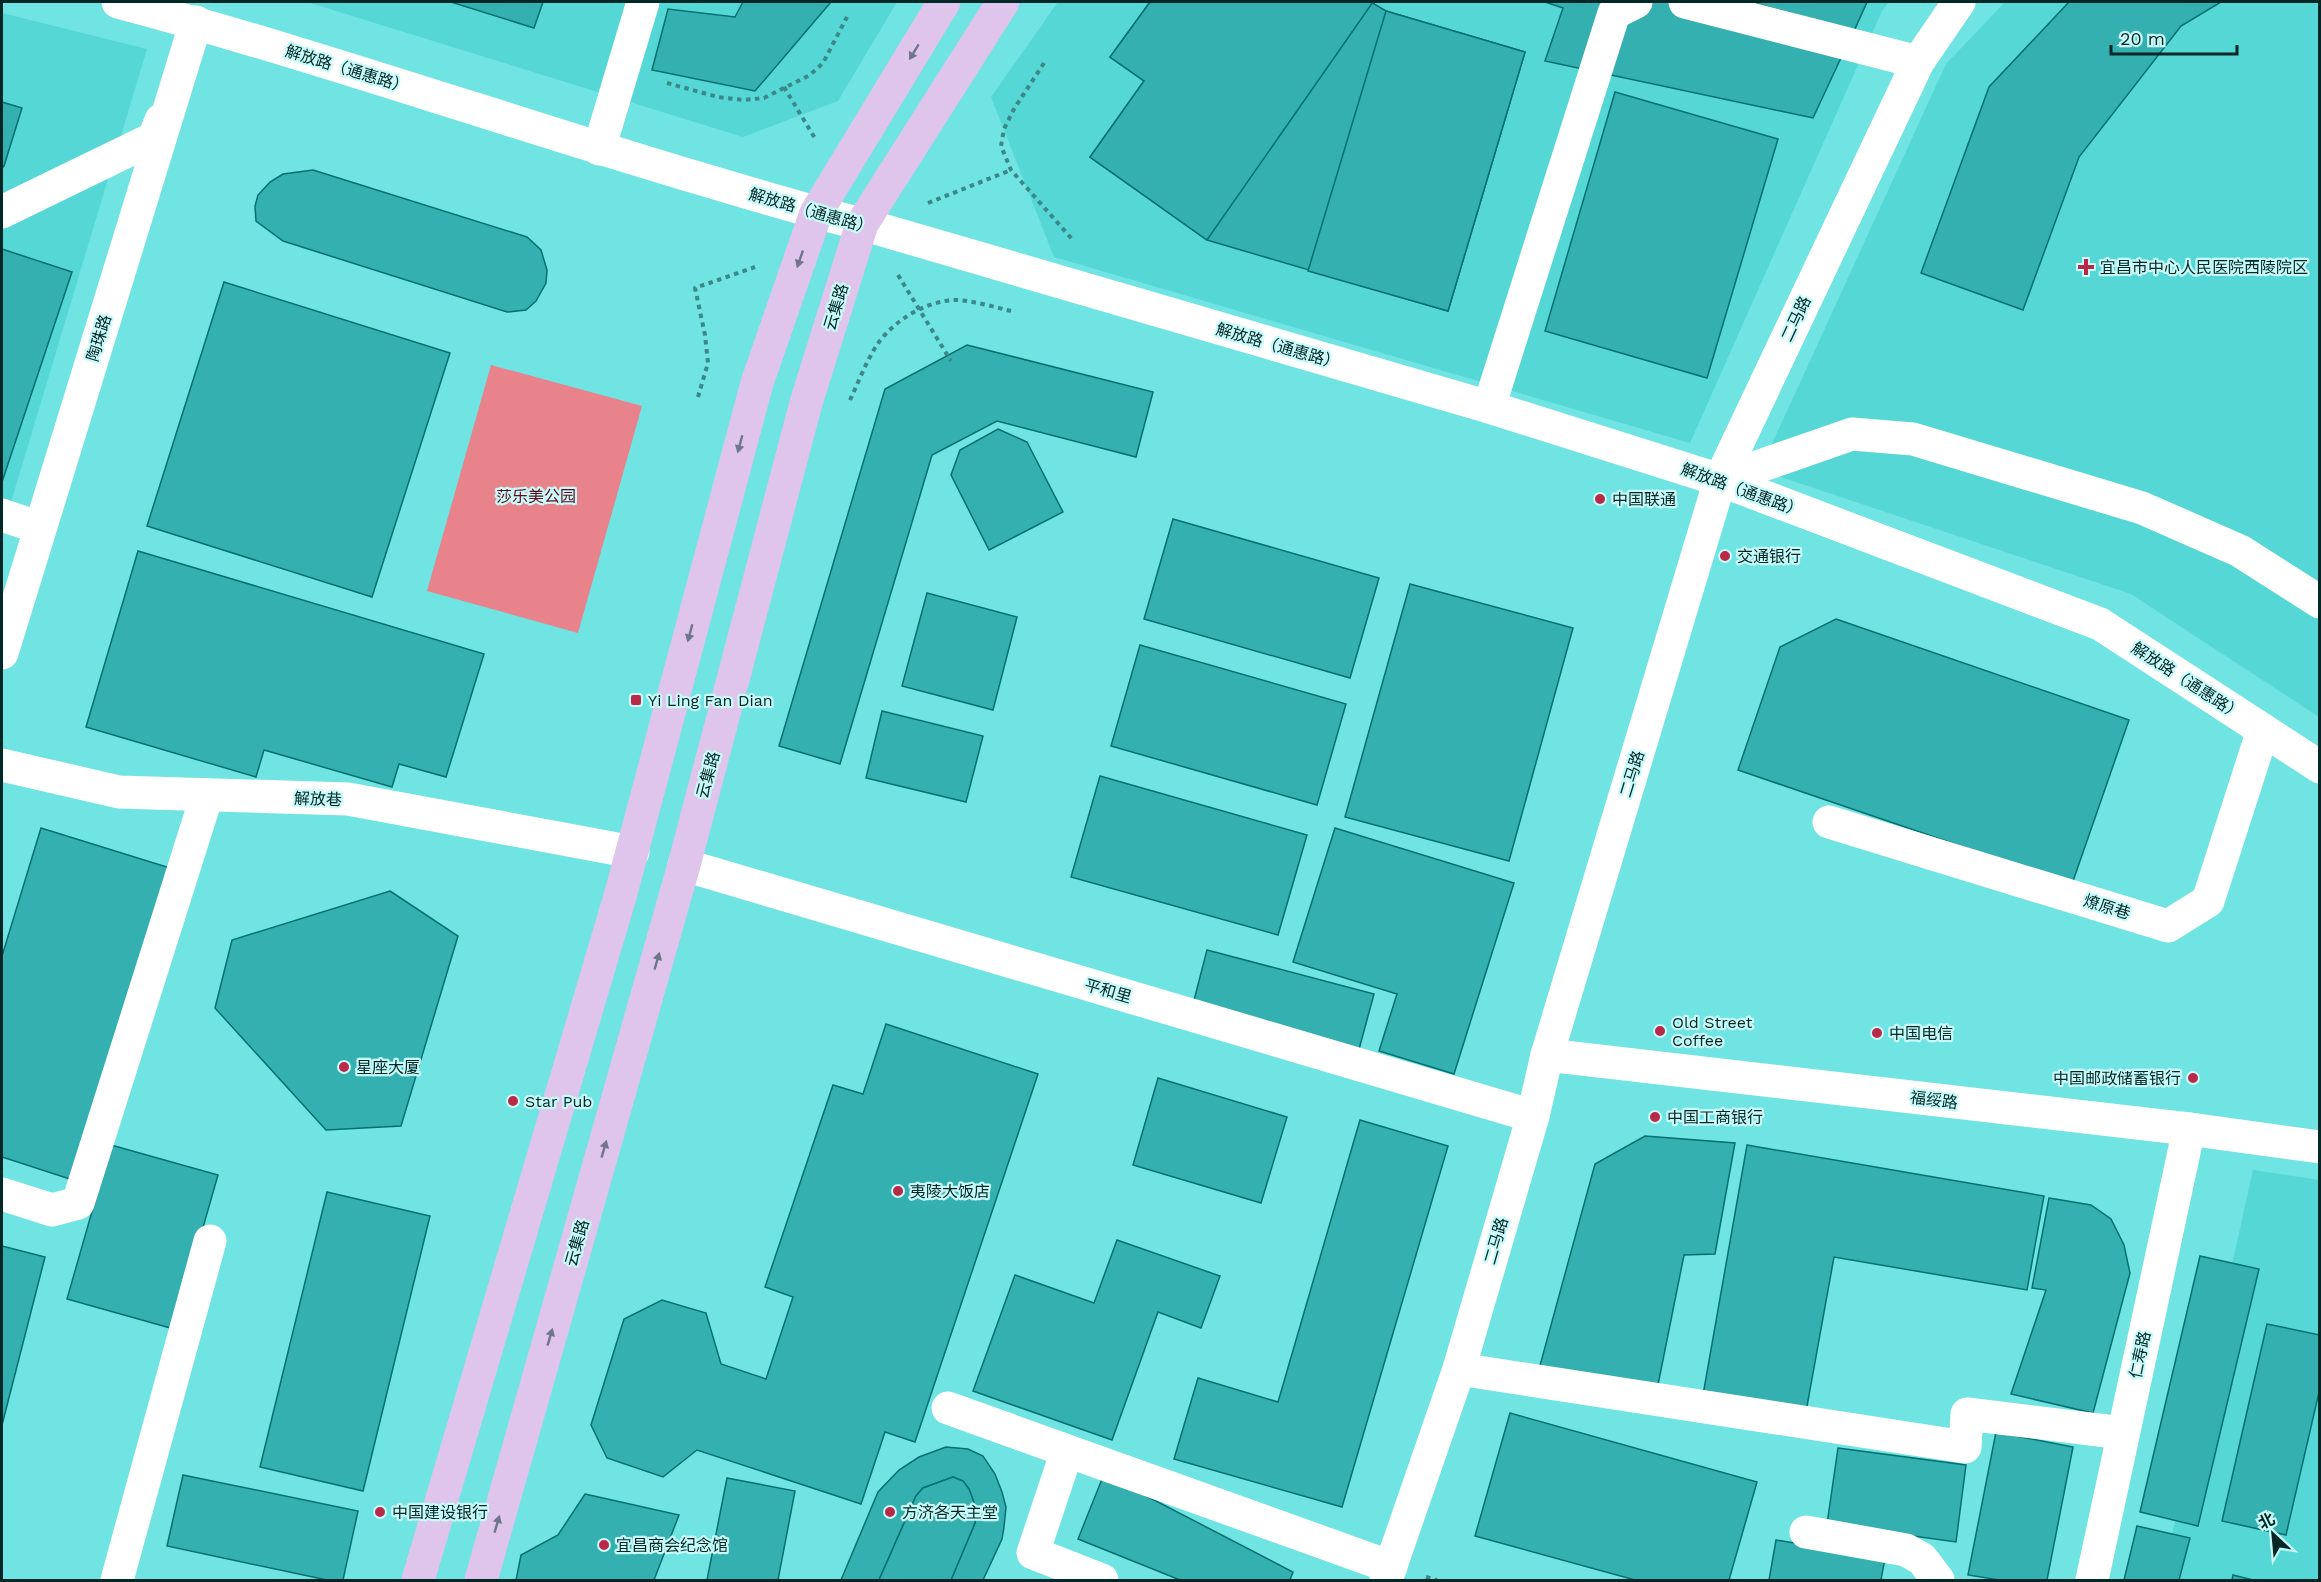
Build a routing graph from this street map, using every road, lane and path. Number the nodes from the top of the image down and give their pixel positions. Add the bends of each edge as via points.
1 (118, 2) edge
2 (644, 2) edge
3 (944, 2) edge
4 (1003, 2) edge
5 (1636, 2) edge
6 (1685, 2) edge
7 (1959, 2) edge
8 (847, 17) dead end
9 (196, 22) junction
10 (1918, 62) junction
11 (1044, 63) dead end
12 (667, 83) dead end
13 (599, 148) junction
14 (2, 212) edge
15 (816, 213) junction
16 (862, 225) junction
17 (1072, 239) dead end
18 (695, 288) dead end
19 (1012, 311) dead end
20 (698, 397) dead end
21 (847, 406) dead end
22 (1489, 407) junction
23 (1720, 480) junction
24 (2, 515) edge
25 (40, 528) junction
26 (2319, 602) edge
27 (2, 653) edge
28 (2263, 730) junction
29 (2, 765) edge
30 (2319, 767) edge
31 (207, 795) junction
32 (1829, 822) dead end
33 (633, 852) junction
34 (684, 866) junction
35 (1547, 1055) junction
36 (1533, 1116) junction
37 (2189, 1129) junction
38 (2319, 1147) edge
39 (2, 1194) edge
40 (210, 1241) dead end
41 (1459, 1369) junction
42 (948, 1408) dead end
43 (2123, 1433) junction
44 (1067, 1451) junction
45 (1806, 1532) dead end
46 (1389, 1574) edge
47 (117, 1581) edge
48 (418, 1581) edge
49 (482, 1581) edge
50 (1102, 1581) edge
51 (1938, 1581) edge
52 (2092, 1581) edge

1 - 9 street, 解放路（通惠路）
2 - 13 street
3 -> 15 main road
4 - 16 main road, 云集路
5 - 22 street via 1614,13
6 - 10 street
7 - 10 street, 二马路
8 - 12 path via 823,63 810,75 764,98 718,97
9 - 13 street, 解放路（通惠路）
9 - 14 street via 154,138
9 - 25 street, 陶珠路
10 - 23 street, 二马路
11 - 17 path via 1014,109 1001,146 1011,170
13 - 15 street, 解放路（通惠路）
15 - 16 street, 解放路（通惠路）
15 -> 33 main road via 757,383
16 - 22 street, 解放路（通惠路）
16 - 34 main road, 云集路 via 806,403
18 - 20 path via 708,363
19 - 21 path via 958,300 920,309 888,330
22 - 23 street, 解放路（通惠路）
23 - 26 street via 1852,434 1913,439 2142,508 2240,551
23 - 28 street, 解放路（通惠路） via 2100,624
23 - 35 street, 二马路
24 - 25 street
25 - 27 street, 陶珠路
28 - 30 street, 解放路（通惠路）
28 - 32 street, 燎原巷 via 2208,901 2168,926
29 - 31 street, 解放巷 via 119,792
31 - 33 street, 解放巷 via 348,800
31 - 39 street via 78,1203 52,1210
33 - 48 main road
34 - 36 street, 平和里
49 -> 34 main road, 云集路
35 - 36 street, 二马路
35 - 37 street, 福绥路
36 - 41 street, 二马路
37 - 38 street, 福绥路
37 - 43 street, 仁寿路
40 - 47 street
41 - 43 street via 1965,1447 1967,1414
41 - 46 street, 二马路
42 - 44 street
43 - 52 street, 仁寿路
44 - 46 street
44 - 50 street via 1033,1553
45 - 51 street via 1906,1550 1922,1559

